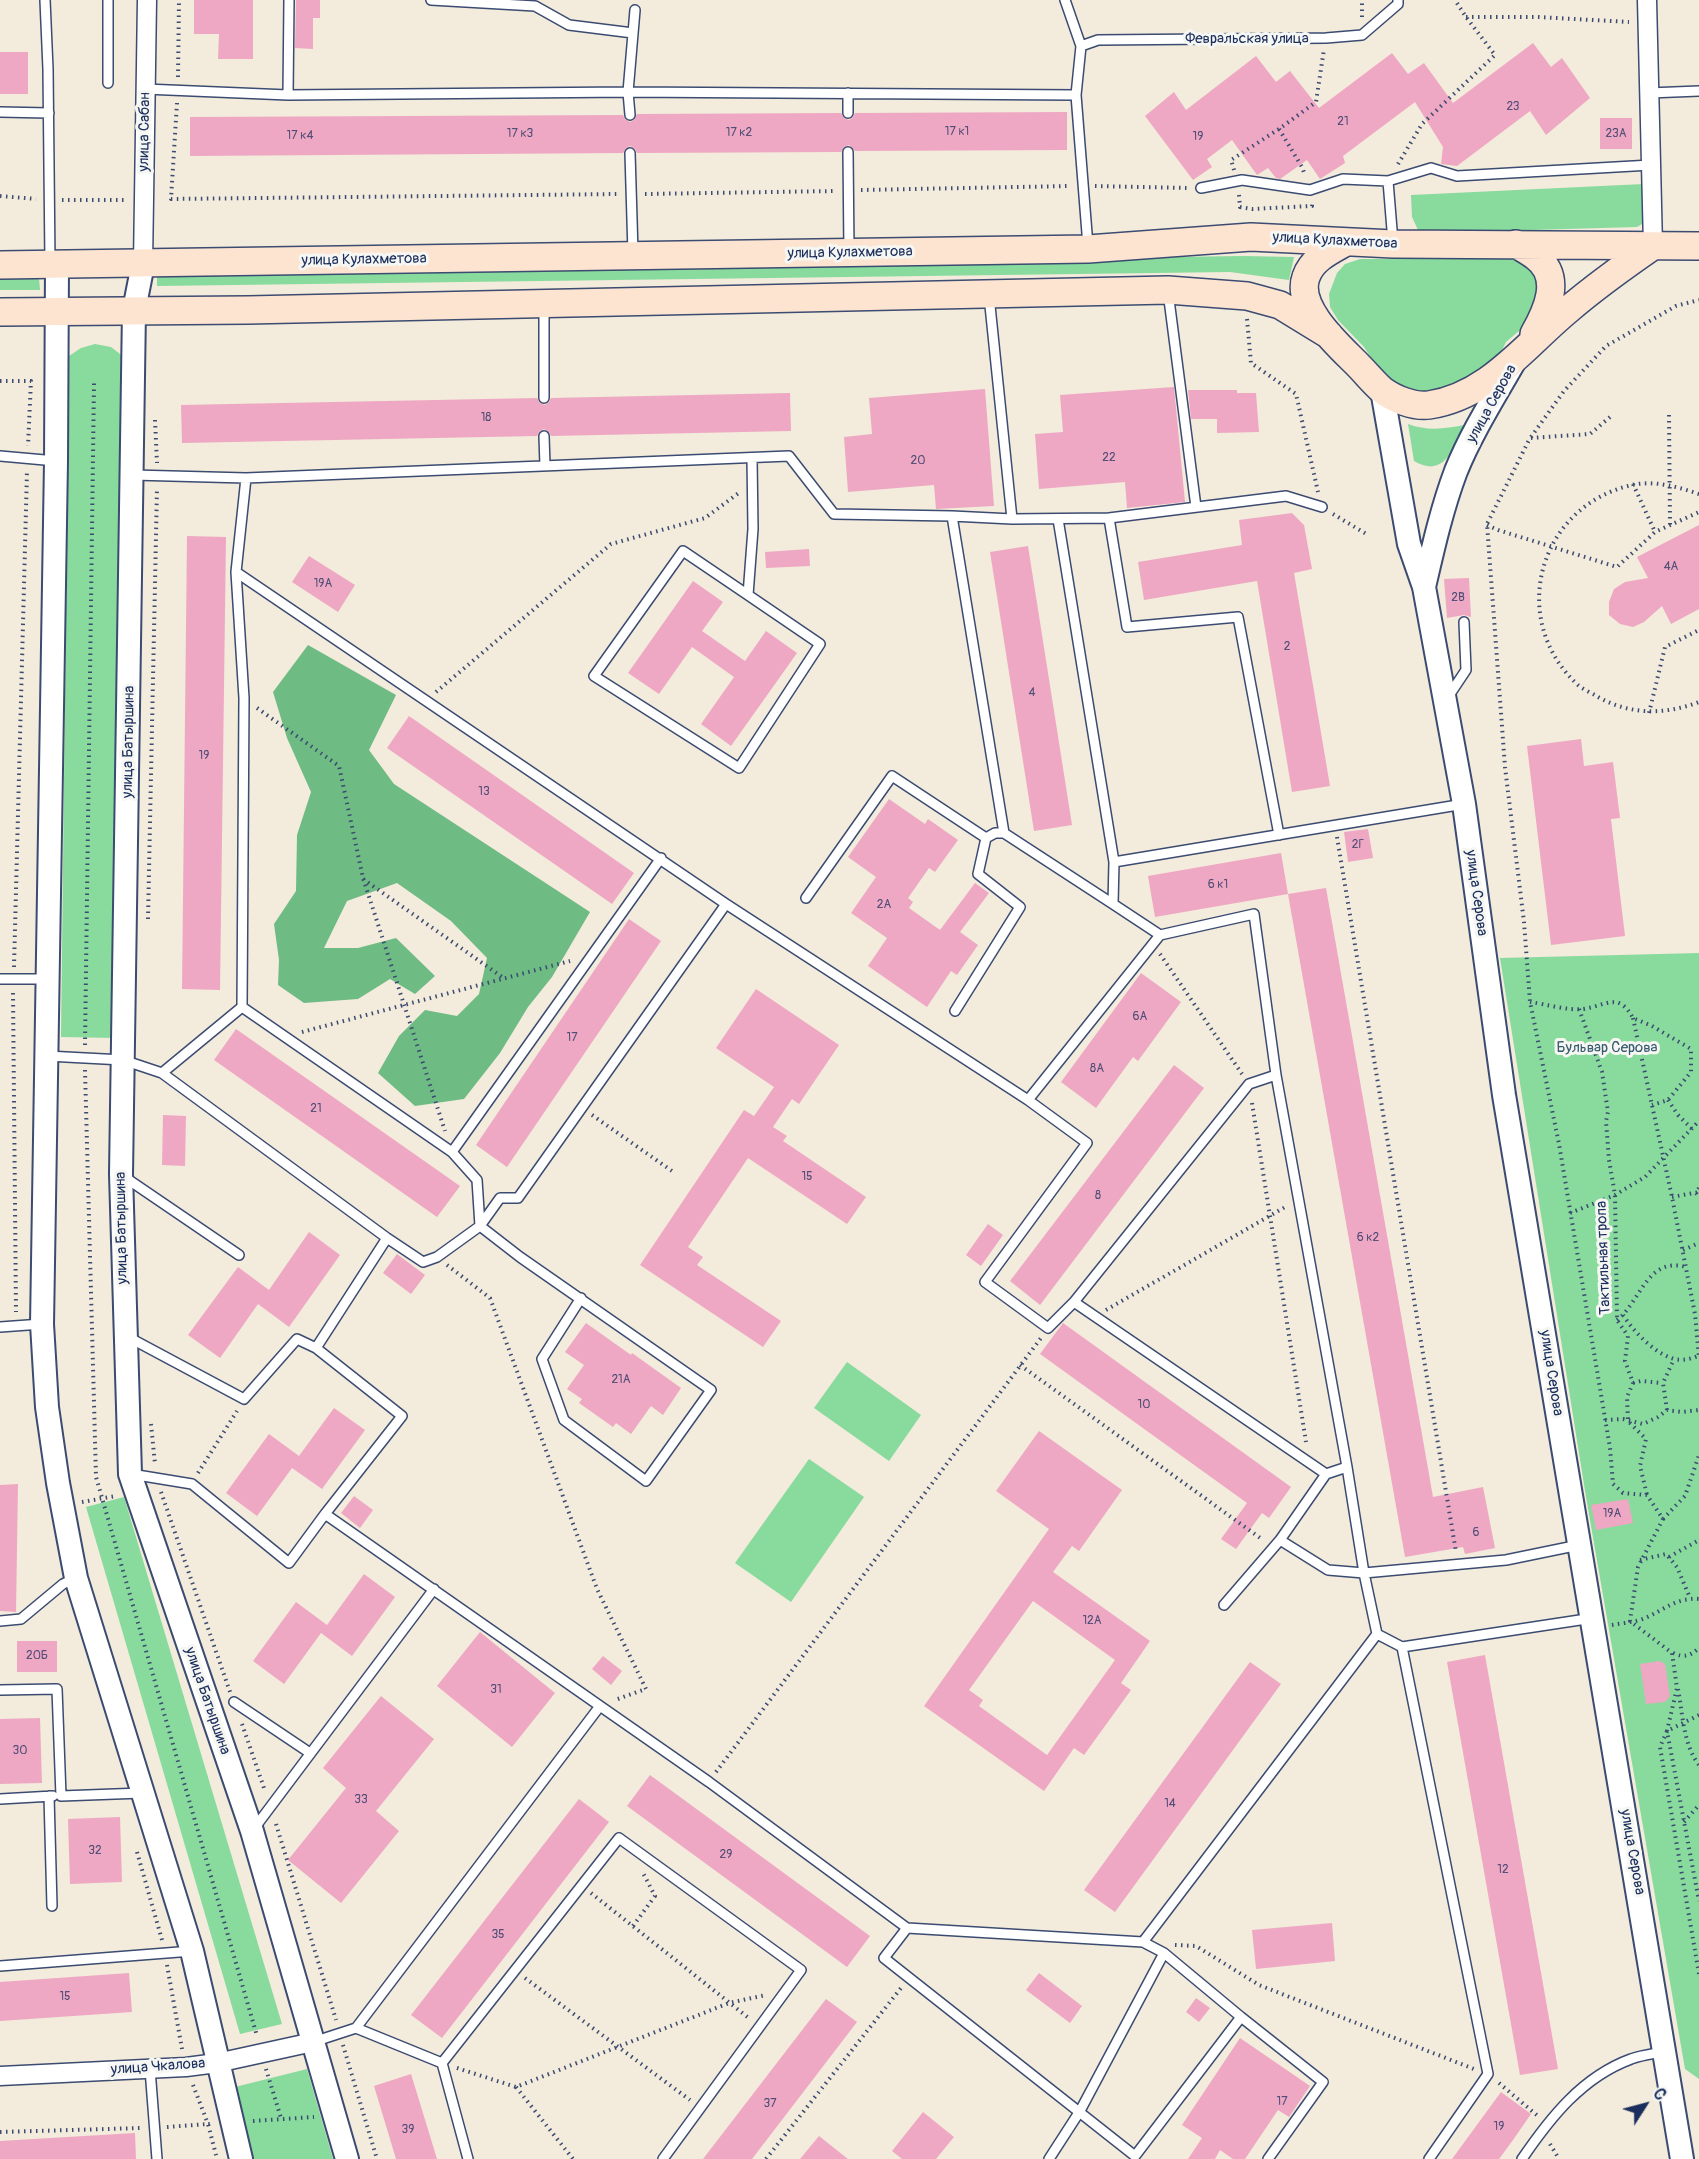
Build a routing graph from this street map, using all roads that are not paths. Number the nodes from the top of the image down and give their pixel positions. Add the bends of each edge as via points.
1 (45, 0) edge
2 (108, 0) edge
3 (147, 0) edge
4 (289, 0) edge
5 (431, 0) edge
6 (1065, 0) edge
7 (1398, 0) edge
8 (1647, 0) edge
9 (635, 10) dead end
10 (633, 33) junction
11 (1081, 46) junction
12 (108, 83) dead end
13 (145, 89) junction
14 (1699, 91) edge
15 (628, 92) junction
16 (848, 93) junction
17 (1649, 93) junction
18 (288, 95) junction
19 (1076, 95) junction
20 (0, 112) edge
21 (49, 113) junction
22 (848, 113) dead end
23 (630, 114) dead end
24 (848, 152) dead end
25 (630, 153) dead end
26 (1651, 165) junction
27 (1388, 181) junction
28 (1201, 188) road end
29 (1346, 242) junction
30 (1393, 244) junction
31 (1516, 244) junction
32 (1653, 246) junction
33 (1699, 246) edge
34 (1088, 249) junction
35 (849, 253) junction
36 (633, 256) junction
37 (54, 264) junction
38 (143, 264) junction
39 (0, 265) edge
40 (1168, 290) junction
41 (989, 294) junction
42 (544, 304) junction
43 (134, 310) junction
44 (0, 312) edge
45 (57, 312) junction
46 (1329, 335) junction
47 (1523, 351) junction
48 (1382, 390) junction
49 (544, 398) dead end
50 (544, 436) dead end
51 (0, 456) edge
52 (752, 458) junction
53 (56, 461) junction
54 (545, 466) junction
55 (133, 475) junction
56 (246, 478) junction
57 (1196, 507) junction
58 (1322, 507) road end
59 (952, 516) junction
60 (1109, 518) junction
61 (1012, 519) junction
62 (1058, 519) junction
63 (236, 572) junction
64 (1424, 587) junction
65 (748, 595) junction
66 (1464, 622) dead end
67 (1445, 702) junction
68 (1464, 804) junction
69 (1004, 833) junction
70 (1279, 835) junction
71 (986, 838) junction
72 (661, 858) junction
73 (1114, 862) junction
74 (807, 898) dead end
75 (726, 904) junction
76 (1113, 904) junction
77 (1160, 935) junction
78 (0, 979) edge
79 (48, 979) junction
80 (242, 1007) junction
81 (955, 1011) dead end
82 (47, 1056) junction
83 (123, 1060) junction
84 (162, 1073) junction
85 (1276, 1075) junction
86 (1028, 1100) junction
87 (452, 1152) junction
88 (121, 1174) junction
89 (480, 1226) junction
90 (387, 1238) junction
91 (239, 1255) dead end
92 (582, 1298) junction
93 (1074, 1302) junction
94 (42, 1324) junction
95 (0, 1327) edge
96 (125, 1336) junction
97 (316, 1348) junction
98 (1347, 1467) junction
99 (130, 1474) junction
100 (1326, 1474) junction
101 (325, 1514) junction
102 (1277, 1544) junction
103 (1580, 1544) junction
104 (1364, 1573) junction
105 (76, 1578) junction
106 (434, 1590) junction
107 (1224, 1605) dead end
108 (0, 1621) edge
109 (1599, 1623) junction
110 (1377, 1634) junction
111 (1402, 1647) junction
112 (0, 1690) edge
113 (234, 1702) road end
114 (600, 1706) junction
115 (310, 1753) junction
116 (143, 1792) junction
117 (49, 1796) junction
118 (61, 1796) junction
119 (0, 1799) edge
120 (252, 1831) junction
121 (52, 1906) dead end
122 (907, 1928) junction
123 (1143, 1942) junction
124 (192, 1951) junction
125 (1164, 1953) junction
126 (0, 1966) edge
127 (1241, 2017) junction
128 (356, 2028) junction
129 (314, 2042) junction
130 (1665, 2051) junction
131 (217, 2063) junction
132 (442, 2063) junction
133 (150, 2068) junction
134 (0, 2076) edge
135 (1080, 2111) junction
136 (1134, 2157) edge
137 (157, 2159) edge
138 (241, 2159) edge
139 (347, 2159) edge
140 (468, 2159) edge
141 (663, 2159) edge
142 (1049, 2159) edge
143 (1268, 2159) edge
144 (1429, 2159) edge
145 (1522, 2159) edge
146 (1683, 2159) edge

1 - 21 lane
2 - 12 lane
3 - 13 street, улица Сабан
4 - 18 lane
5 - 10 lane via 535,6 569,25
6 - 11 lane
7 - 11 lane, Февральская улица via 1362,35 1098,40
8 - 17 street
9 - 10 lane
10 - 15 lane
11 - 19 lane
13 - 18 lane
13 - 38 street, улица Сабан
14 - 17 lane
15 - 16 lane
15 - 18 lane
15 - 23 lane
16 - 19 lane
16 - 22 lane
17 - 26 street
19 - 34 lane
20 - 21 lane
21 - 37 lane
24 - 35 lane
25 - 36 lane
26 - 27 lane via 1457,176 1431,168
26 - 32 street
27 - 28 lane via 1343,179 1310,190 1242,180
27 - 30 lane
29 - 30 main road, улица Кулахметова
29 - 34 main road, улица Кулахметова via 1251,237
29 - 46 main road via 1323,255 1305,279 1306,302
30 - 31 main road, улица Кулахметова
31 - 32 main road, улица Кулахметова
31 - 47 main road via 1538,257 1549,273 1551,292 1546,311
32 - 33 main road, улица Кулахметова
32 - 47 main road via 1568,309
34 - 35 main road, улица Кулахметова
35 - 36 main road, улица Кулахметова
36 - 38 main road, улица Кулахметова
37 - 38 main road, улица Кулахметова
37 - 39 main road, улица Кулахметова
37 - 45 street
38 - 43 street, улица Батыршина
40 - 41 main road
40 - 46 main road via 1247,296 1280,305
40 - 57 lane
41 - 42 main road
41 - 61 lane
42 - 43 main road
42 - 49 lane
43 - 45 main road
43 - 55 street, улица Батыршина
44 - 45 main road
45 - 53 street
46 - 48 main road
47 - 48 main road via 1458,398 1426,406 1402,401
47 - 64 street, улица Серова via 1485,411 1456,470
48 - 64 street, улица Серова via 1409,544
50 - 54 lane
51 - 53 lane
52 - 54 lane
52 - 59 lane via 789,456 834,514
52 - 65 lane via 753,530
53 - 79 street
54 - 56 lane
55 - 56 lane
55 - 83 street, улица Батыршина
56 - 63 lane
57 - 58 lane via 1286,496
57 - 60 lane
59 - 61 lane
59 - 69 lane
60 - 62 lane
60 - 70 lane via 1127,627 1238,617
61 - 62 lane
62 - 73 lane
63 - 72 lane
63 - 80 lane via 244,699
64 - 67 street, улица Серова
65 - 65 lane via 683,551 594,676 739,768 820,644
66 - 67 lane via 1466,670
67 - 68 street, улица Серова
68 - 70 lane
68 - 103 street, улица Серова via 1504,1095
69 - 71 lane
69 - 76 lane
70 - 73 lane
71 - 74 lane via 892,776
71 - 81 lane via 978,874 1020,907
72 - 75 lane
72 - 87 lane
73 - 76 lane
75 - 86 lane
75 - 89 lane via 518,1198 500,1198
76 - 77 lane
77 - 85 lane via 1254,914
77 - 86 lane
78 - 79 lane
79 - 82 street
80 - 84 lane
80 - 87 lane
82 - 83 lane
82 - 94 street
83 - 84 lane
83 - 88 street, улица Батыршина
84 - 90 lane
85 - 93 lane via 1249,1084
85 - 98 lane
86 - 93 lane via 1087,1143 986,1282 1048,1328
87 - 89 lane via 477,1180
88 - 91 lane
88 - 96 street, улица Батыршина
89 - 90 lane via 437,1257 423,1262
89 - 92 lane
90 - 97 lane
92 - 92 lane via 711,1390 646,1481 564,1420 542,1359
93 - 100 lane
94 - 95 lane
94 - 105 street via 47,1407
96 - 97 lane via 244,1399 297,1339
96 - 99 street, улица Батыршина
97 - 101 lane via 402,1416
98 - 100 lane
98 - 104 lane
99 - 101 lane via 192,1484 289,1563
99 - 120 street, улица Батыршина
100 - 102 lane
101 - 106 lane
102 - 104 lane via 1328,1570
102 - 107 lane
103 - 104 lane via 1506,1560
103 - 109 street, улица Серова
104 - 110 lane
105 - 108 lane via 21,1619
105 - 116 street
106 - 114 lane
106 - 115 lane
109 - 111 lane
109 - 130 street, улица Серова
110 - 111 lane
110 - 123 lane
111 - 144 lane via 1488,2074
112 - 118 lane via 57,1689
113 - 115 lane
114 - 122 lane
114 - 128 lane
115 - 120 lane
116 - 118 lane
116 - 124 street
117 - 118 lane
117 - 119 lane
117 - 121 lane
120 - 129 street, улица Батыршина
122 - 123 lane
122 - 135 lane via 884,1958
123 - 125 lane
124 - 126 lane
124 - 131 street
125 - 127 lane
125 - 135 lane
127 - 136 lane
127 - 143 lane via 1323,2082
128 - 129 lane
128 - 132 lane
129 - 131 street, улица Чкалова
129 - 139 street, улица Батыршина
130 - 145 lane via 1631,2059 1592,2078 1547,2123
130 - 146 street, улица Серова
131 - 133 street, улица Чкалова
131 - 138 street
132 - 140 lane
132 - 141 lane via 619,1838 801,1970
133 - 134 street, улица Чкалова
133 - 137 lane
135 - 136 lane
135 - 142 lane

